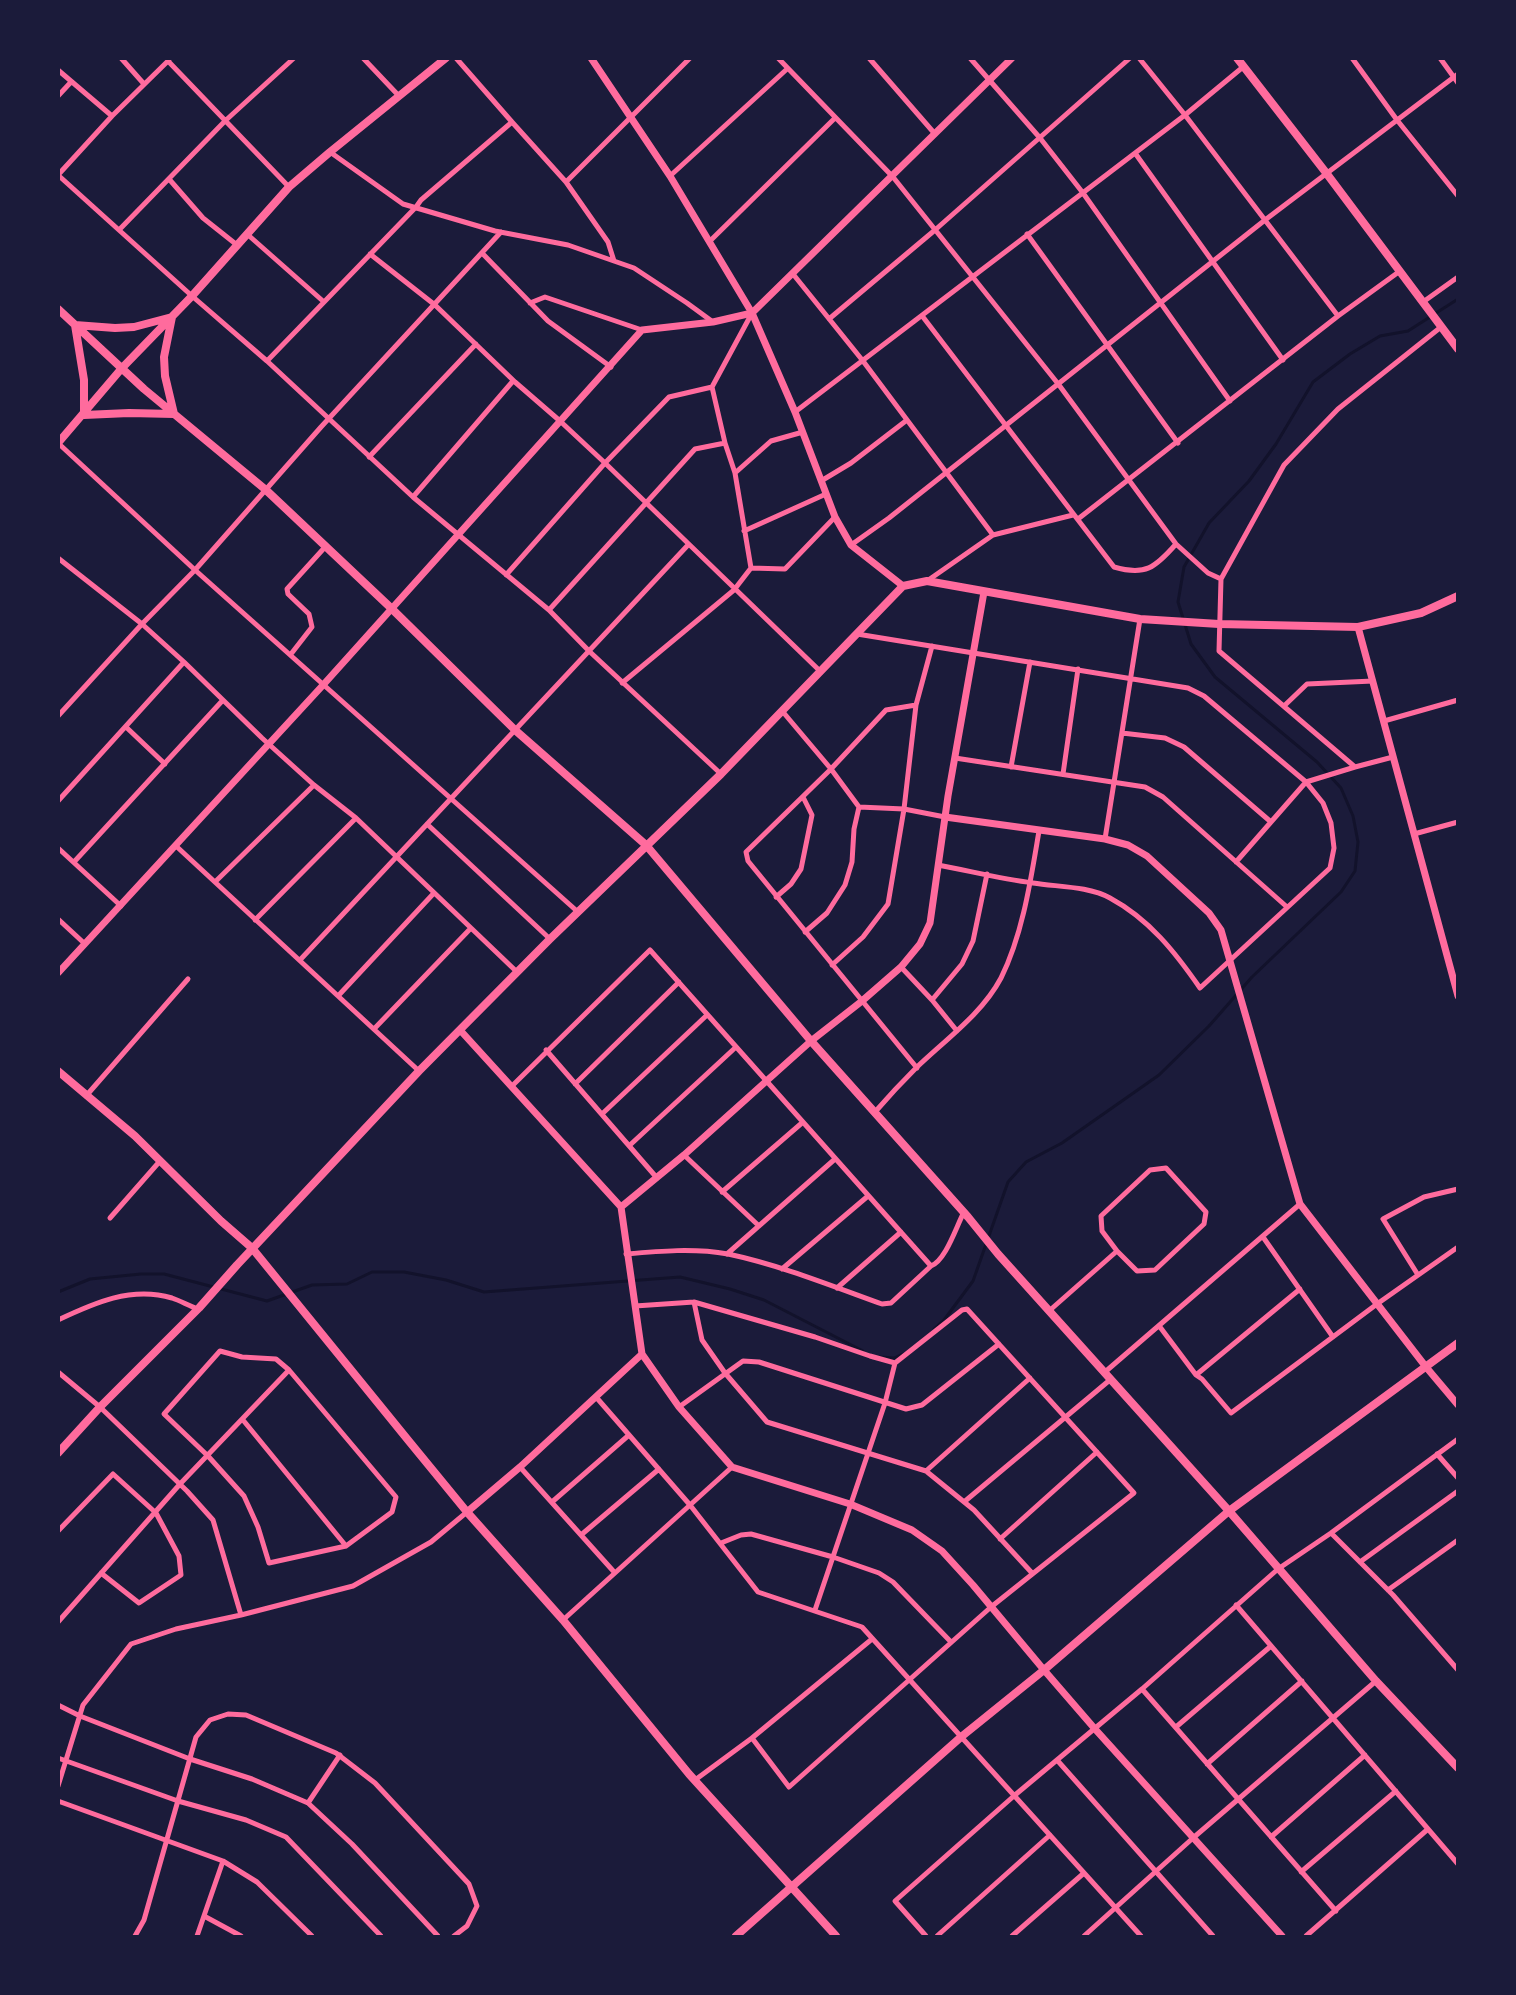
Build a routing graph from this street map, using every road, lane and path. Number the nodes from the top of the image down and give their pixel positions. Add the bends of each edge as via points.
1 (121, 58) edge
2 (294, 58) edge
3 (363, 58) edge
4 (446, 58) edge
5 (456, 58) edge
6 (591, 58) edge
7 (690, 58) edge
8 (777, 58) edge
9 (869, 58) edge
10 (970, 58) edge
11 (1012, 58) edge
12 (1131, 58) edge
13 (1138, 58) edge
14 (1237, 58) edge
15 (1352, 58) edge
16 (1440, 58) edge
17 (169, 60) edge
18 (1243, 67) junction
19 (787, 69) junction
20 (58, 70) edge
21 (1455, 75) edge
22 (990, 81) junction
23 (71, 82) junction
24 (1458, 83) edge
25 (144, 84) junction
26 (58, 96) edge
27 (399, 96) junction
28 (1185, 115) junction
29 (112, 116) junction
30 (631, 116) junction
31 (835, 118) junction
32 (1397, 120) junction
33 (225, 121) junction
34 (512, 122) junction
35 (935, 134) junction
36 (1040, 138) junction
37 (330, 152) junction
38 (1135, 153) junction
39 (1327, 174) junction
40 (58, 175) edge
41 (670, 176) junction
42 (892, 177) junction
43 (168, 179) junction
44 (566, 182) junction
45 (289, 187) junction
46 (1083, 193) junction
47 (1458, 196) edge
48 (416, 207) junction
49 (1265, 220) junction
50 (119, 230) junction
51 (935, 230) junction
52 (501, 232) junction
53 (247, 234) junction
54 (1027, 234) junction
55 (709, 242) junction
56 (237, 245) junction
57 (482, 253) junction
58 (370, 254) junction
59 (614, 261) junction
60 (1212, 262) junction
61 (1400, 271) junction
62 (793, 274) junction
63 (972, 276) junction
64 (1458, 277) edge
65 (192, 296) junction
66 (324, 302) junction
67 (1423, 302) junction
68 (531, 303) junction
69 (435, 304) junction
70 (1160, 304) junction
71 (58, 309) edge
72 (752, 313) junction
73 (1338, 316) junction
74 (171, 317) junction
75 (922, 317) junction
76 (829, 318) junction
77 (713, 322) junction
78 (75, 325) junction
79 (1441, 326) junction
80 (642, 330) junction
81 (476, 344) junction
82 (1108, 345) junction
83 (1458, 350) edge
84 (1283, 360) junction
85 (267, 361) junction
86 (863, 361) junction
87 (611, 367) junction
88 (122, 368) junction
89 (513, 381) junction
90 (1059, 385) junction
91 (712, 387) junction
92 (1230, 401) junction
93 (795, 412) junction
94 (174, 414) junction
95 (84, 415) junction
96 (328, 419) junction
97 (907, 420) junction
98 (560, 421) junction
99 (1005, 426) junction
100 (803, 432) junction
101 (725, 442) junction
102 (1178, 442) junction
103 (58, 443) edge
104 (369, 457) junction
105 (605, 463) junction
106 (946, 472) junction
107 (735, 473) junction
108 (1130, 480) junction
109 (821, 481) junction
110 (266, 490) junction
111 (826, 495) junction
112 (413, 497) junction
113 (646, 503) junction
114 (835, 517) junction
115 (1076, 517) junction
116 (744, 531) junction
117 (458, 535) junction
118 (993, 535) junction
119 (1176, 544) junction
120 (688, 545) junction
121 (851, 545) junction
122 (326, 546) junction
123 (58, 558) edge
124 (751, 568) junction
125 (195, 570) junction
126 (507, 575) junction
127 (1221, 579) junction
128 (927, 581) junction
129 (903, 586) junction
130 (734, 590) junction
131 (984, 592) junction
132 (1458, 596) edge
133 (391, 608) junction
134 (549, 610) junction
135 (1140, 619) junction
136 (142, 624) junction
137 (1219, 624) junction
138 (1358, 627) junction
139 (857, 634) junction
140 (932, 646) junction
141 (589, 651) junction
142 (974, 652) junction
143 (291, 654) junction
144 (184, 662) junction
145 (1030, 662) junction
146 (1078, 669) junction
147 (820, 672) junction
148 (1131, 678) junction
149 (1373, 681) junction
150 (622, 682) junction
151 (324, 684) junction
152 (223, 700) junction
153 (1458, 700) edge
154 (916, 705) junction
155 (1284, 706) junction
156 (783, 712) junction
157 (58, 716) edge
158 (1384, 721) junction
159 (126, 727) junction
160 (514, 730) junction
161 (1122, 733) junction
162 (268, 744) junction
163 (1393, 757) junction
164 (955, 758) junction
165 (165, 764) junction
166 (1011, 766) junction
167 (1356, 767) junction
168 (831, 769) junction
169 (721, 774) junction
170 (1063, 774) junction
171 (1114, 782) junction
172 (1306, 782) junction
173 (314, 785) junction
174 (803, 796) junction
175 (451, 798) junction
176 (58, 801) edge
177 (859, 807) junction
178 (904, 809) junction
179 (945, 817) junction
180 (356, 818) junction
181 (1271, 822) junction
182 (1458, 822) edge
183 (427, 824) junction
184 (1039, 831) junction
185 (1414, 834) junction
186 (1105, 839) junction
187 (646, 845) junction
188 (176, 846) junction
189 (58, 848) edge
190 (396, 857) junction
191 (74, 862) junction
192 (1236, 862) junction
193 (938, 865) junction
194 (987, 874) junction
195 (215, 882) junction
196 (1030, 883) junction
197 (434, 893) junction
198 (776, 897) junction
199 (121, 906) junction
200 (1287, 907) junction
201 (578, 912) junction
202 (58, 919) edge
203 (255, 920) junction
204 (471, 928) junction
205 (805, 932) junction
206 (550, 939) junction
207 (85, 944) junction
208 (300, 960) junction
209 (1229, 960) junction
210 (832, 965) junction
211 (902, 967) junction
212 (517, 972) junction
213 (58, 973) edge
214 (188, 979) dead end
215 (679, 982) junction
216 (1457, 994) edge
217 (338, 996) junction
218 (932, 1000) junction
219 (862, 1001) junction
220 (707, 1015) junction
221 (374, 1029) junction
222 (460, 1030) junction
223 (957, 1031) junction
224 (811, 1041) junction
225 (736, 1047) junction
226 (546, 1050) junction
227 (917, 1068) junction
228 (58, 1071) edge
229 (419, 1071) junction
230 (767, 1082) junction
231 (575, 1084) junction
232 (512, 1086) junction
233 (86, 1096) junction
234 (875, 1112) junction
235 (602, 1114) junction
236 (803, 1122) junction
237 (630, 1145) junction
238 (684, 1155) junction
239 (835, 1159) junction
240 (160, 1161) junction
241 (657, 1178) junction
242 (1458, 1189) edge
243 (722, 1192) junction
244 (868, 1196) junction
245 (1300, 1204) junction
246 (621, 1207) junction
247 (966, 1215) junction
248 (110, 1218) dead end
249 (759, 1226) junction
250 (901, 1232) junction
251 (1263, 1237) junction
252 (1458, 1247) edge
253 (252, 1248) junction
254 (1117, 1251) junction
255 (626, 1254) junction
256 (727, 1254) junction
257 (931, 1266) junction
258 (782, 1269) junction
259 (1418, 1275) junction
260 (837, 1288) junction
261 (1300, 1289) junction
262 (694, 1302) junction
263 (1377, 1304) junction
264 (198, 1308) junction
265 (635, 1310) junction
266 (1049, 1311) junction
267 (58, 1320) edge
268 (1160, 1327) junction
269 (1333, 1337) junction
270 (1458, 1343) edge
271 (999, 1344) junction
272 (642, 1354) junction
273 (895, 1363) junction
274 (1426, 1367) junction
275 (290, 1370) junction
276 (58, 1372) edge
277 (725, 1373) junction
278 (1196, 1375) junction
279 (1108, 1376) junction
280 (1030, 1378) junction
281 (596, 1397) junction
282 (885, 1402) junction
283 (1458, 1405) edge
284 (100, 1407) junction
285 (678, 1407) junction
286 (1065, 1416) junction
287 (243, 1420) junction
288 (629, 1435) junction
289 (1458, 1439) edge
290 (58, 1452) edge
291 (1097, 1452) junction
292 (868, 1453) junction
293 (1437, 1454) junction
294 (208, 1456) junction
295 (520, 1467) junction
296 (732, 1467) junction
297 (659, 1469) junction
298 (926, 1471) junction
299 (1458, 1478) edge
300 (180, 1484) junction
301 (1458, 1491) edge
302 (552, 1502) junction
303 (964, 1502) junction
304 (850, 1504) junction
305 (690, 1505) junction
306 (1229, 1511) junction
307 (467, 1512) junction
308 (156, 1513) junction
309 (58, 1531) edge
310 (1331, 1533) junction
311 (581, 1535) junction
312 (1000, 1539) junction
313 (1458, 1540) edge
314 (721, 1543) junction
315 (346, 1546) junction
316 (833, 1557) junction
317 (1359, 1562) junction
318 (1278, 1569) junction
319 (101, 1573) junction
320 (615, 1573) junction
321 (1032, 1573) junction
322 (1388, 1590) junction
323 (1236, 1605) junction
324 (991, 1607) junction
325 (815, 1610) junction
326 (240, 1615) junction
327 (563, 1620) junction
328 (58, 1622) edge
329 (872, 1639) junction
330 (951, 1642) junction
331 (1271, 1646) junction
332 (1044, 1670) junction
333 (1458, 1670) edge
334 (908, 1680) junction
335 (1376, 1681) junction
336 (1302, 1682) junction
337 (1142, 1689) junction
338 (58, 1705) edge
339 (80, 1716) junction
340 (1333, 1718) junction
341 (1176, 1727) junction
342 (1095, 1729) junction
343 (961, 1737) junction
344 (752, 1738) junction
345 (340, 1755) junction
346 (1365, 1755) junction
347 (190, 1759) junction
348 (62, 1760) edge
349 (1057, 1760) junction
350 (1207, 1764) junction
351 (1458, 1768) edge
352 (695, 1780) junction
353 (58, 1786) edge
354 (1396, 1791) junction
355 (1015, 1795) junction
356 (1238, 1800) junction
357 (58, 1801) edge
358 (178, 1801) junction
359 (308, 1803) junction
360 (1428, 1829) junction
361 (1050, 1835) junction
362 (1271, 1837) junction
363 (1193, 1838) junction
364 (166, 1840) junction
365 (223, 1861) junction
366 (1458, 1864) edge
367 (1156, 1872) junction
368 (1301, 1872) junction
369 (1084, 1873) junction
370 (793, 1887) junction
371 (1115, 1909) junction
372 (1336, 1911) junction
373 (204, 1916) junction
374 (306, 1930) junction
375 (135, 1936) edge
376 (197, 1936) edge
377 (241, 1936) edge
378 (300, 1936) edge
379 (312, 1936) edge
380 (381, 1936) edge
381 (438, 1936) edge
382 (454, 1936) edge
383 (736, 1936) edge
384 (836, 1936) edge
385 (926, 1936) edge
386 (937, 1936) edge
387 (1012, 1936) edge
388 (1084, 1936) edge
389 (1141, 1936) edge
390 (1213, 1936) edge
391 (1282, 1936) edge
392 (1306, 1936) edge

1 - 25 street
2 - 33 street
3 - 27 street
4 - 27 main road
5 - 34 street
6 - 30 street
7 - 30 street
8 - 19 street
9 - 35 street
10 - 22 street
11 - 22 street
12 - 36 street
13 - 28 street
14 - 18 main road
15 - 32 street
16 - 21 street
17 - 25 street
17 - 33 street
18 - 28 street
18 - 39 main road
19 - 31 street
19 - 41 street
20 - 23 street
21 - 24 street
21 - 32 street
22 - 35 street
22 - 36 street
23 - 26 street
23 - 29 street
25 - 29 street
27 - 37 main road
28 - 38 street
28 - 49 street
29 - 40 street
30 - 41 street
30 - 44 street
31 - 42 street
31 - 55 street
32 - 39 street
32 - 47 street
33 - 43 street
33 - 45 street
34 - 44 street
34 - 48 street
35 - 42 street
36 - 46 street
36 - 51 street
37 - 45 main road
37 - 48 street via 404,204
38 - 46 street
38 - 60 street
39 - 49 street
39 - 61 main road
40 - 50 street
41 - 55 street
42 - 51 street
42 - 62 street
43 - 50 street
43 - 56 street via 203,218
44 - 59 street via 608,242
45 - 53 main road
46 - 54 street
46 - 70 street
48 - 52 street
48 - 58 street
49 - 60 street
49 - 73 street
50 - 65 street
51 - 63 street
51 - 76 street
52 - 57 street
52 - 59 street via 568,245
53 - 56 main road
53 - 66 street
54 - 63 street
54 - 82 street
55 - 72 street
56 - 65 main road
57 - 68 street
57 - 69 street
58 - 66 street
58 - 69 street
59 - 77 street via 634,268
60 - 70 street
60 - 84 street
61 - 67 main road
61 - 73 street
62 - 72 street
62 - 76 street
63 - 75 street
63 - 90 street
64 - 67 street
65 - 74 main road
65 - 85 street
66 - 85 street
67 - 79 main road
68 - 80 street via 545,297
68 - 87 street via 548,321
69 - 81 street
69 - 96 street
70 - 82 street
70 - 92 street
71 - 78 main road
72 - 77 street
72 - 91 street
72 - 93 street
73 - 84 street
74 - 78 main road via 134,327
74 - 88 main road
74 - 94 main road via 164,357
75 - 86 street
75 - 99 street
76 - 86 street
77 - 80 street
78 - 88 main road
78 - 95 main road via 84,380
79 - 83 main road
79 - 127 street via 1338,409 1284,465
80 - 87 street
81 - 89 street
81 - 104 street
82 - 90 street
82 - 102 street
84 - 92 street
85 - 96 street
86 - 93 street
86 - 97 street
87 - 98 street
88 - 94 main road
88 - 95 main road
89 - 98 street
89 - 112 street
90 - 99 street
90 - 108 street
91 - 101 street
91 - 105 street via 669,397
92 - 102 street
93 - 100 street
94 - 95 main road
94 - 110 main road
95 - 103 main road
96 - 104 street
96 - 110 street
97 - 106 street
97 - 109 street
98 - 105 street
98 - 117 street
99 - 106 street
99 - 115 street
100 - 107 street via 771,441
100 - 109 street
101 - 107 street
101 - 113 street via 695,449
102 - 108 street
103 - 125 street
104 - 112 street
105 - 113 street
105 - 126 street
106 - 118 street
106 - 121 street
107 - 116 street
108 - 115 street
108 - 119 street
109 - 111 street
110 - 122 main road
110 - 125 street
111 - 114 street
111 - 116 street
112 - 117 street
113 - 120 street
113 - 134 street
114 - 121 street
114 - 124 street via 785,569
115 - 118 street
115 - 119 street via 1114,567 1131,572 1162,560
116 - 124 street
117 - 126 street
117 - 133 street
118 - 128 street
119 - 127 street
120 - 130 street
120 - 141 street
121 - 129 street
122 - 133 main road
122 - 143 street via 287,589 309,614 312,627
123 - 136 street
124 - 130 street
125 - 136 street
125 - 143 street
126 - 134 street
127 - 137 street
128 - 129 main road
128 - 131 main road
129 - 139 main road
130 - 147 street
130 - 150 street
131 - 135 main road
131 - 142 street
132 - 138 main road via 1421,613
133 - 151 street
133 - 160 main road
134 - 141 street
135 - 137 main road
135 - 148 street
136 - 144 street
136 - 157 street
137 - 138 main road
137 - 155 street via 1219,651
138 - 149 street
139 - 140 street
139 - 147 main road
140 - 142 street
140 - 154 street
141 - 150 street
141 - 160 street
142 - 145 street
142 - 164 street
143 - 151 street
144 - 152 street
144 - 159 street
145 - 146 street
145 - 166 street
146 - 148 street
146 - 170 street
147 - 156 main road
148 - 161 street
148 - 172 street via 1188,688 1204,696
149 - 155 street via 1307,684
149 - 158 street
150 - 169 street
151 - 162 street
151 - 175 street
152 - 162 street
152 - 165 street
153 - 158 street
154 - 168 street via 886,710
154 - 178 street
155 - 167 street
156 - 168 street
156 - 169 main road
158 - 163 street
159 - 165 street
159 - 176 street
160 - 175 street
160 - 187 main road
161 - 171 street
161 - 181 street via 1165,738 1184,747
162 - 173 street
162 - 188 street
163 - 167 street
163 - 185 street
164 - 166 street
164 - 179 street
165 - 191 street
166 - 170 street
167 - 172 street
168 - 174 street
168 - 177 street
169 - 187 main road
170 - 171 street
171 - 186 street
171 - 192 street via 1145,787 1163,797
172 - 181 street
172 - 200 street via 1323,803 1331,823 1334,848 1330,868
173 - 180 street
173 - 195 street
174 - 198 street via 812,815 801,869
174 - 198 street via 746,852 748,861
175 - 183 street
175 - 201 street
177 - 178 street
177 - 205 street via 845,885 827,913
178 - 179 street
178 - 210 street via 888,904 863,937
179 - 184 street
179 - 193 street
180 - 190 street
180 - 203 street
181 - 192 street
182 - 185 street
183 - 190 street
183 - 206 street
184 - 186 street
184 - 196 street
185 - 216 street
186 - 209 street via 1128,845 1147,856 1209,913 1221,930
187 - 201 main road
187 - 224 main road
188 - 195 street
188 - 199 street
189 - 191 street
190 - 197 street
190 - 208 street
191 - 199 street
192 - 200 street
193 - 194 street
193 - 211 street via 930,923
194 - 196 street
194 - 218 street via 973,941 962,964
195 - 203 street
196 - 209 street via 1109,897 1151,926 1200,988
196 - 223 street via 1013,949 1000,979
197 - 204 street
197 - 217 street
198 - 205 street
199 - 207 street
200 - 209 street
201 - 206 main road
202 - 207 street
203 - 208 street
204 - 212 street
204 - 221 street
205 - 210 street
206 - 212 main road
207 - 213 street
208 - 217 street
209 - 245 street
210 - 219 street
211 - 218 street
211 - 219 street
212 - 222 main road
214 - 233 street
215 - 220 street
215 - 226 street via 650,950
215 - 231 street
217 - 221 street
218 - 223 street
219 - 224 street
219 - 227 street
220 - 225 street
220 - 235 street
221 - 229 street
222 - 229 main road
222 - 232 street
223 - 227 street
224 - 230 street
224 - 234 main road
225 - 230 street
225 - 237 street
226 - 231 street
226 - 232 street
227 - 234 street
228 - 233 main road
229 - 253 main road
230 - 236 street
230 - 238 street
231 - 235 street
232 - 246 street
233 - 240 main road
234 - 247 main road
235 - 237 street
236 - 239 street
236 - 243 street
237 - 241 street
238 - 241 street
238 - 243 street
239 - 244 street
239 - 249 street
240 - 248 street
240 - 253 main road
241 - 246 street
242 - 259 street via 1424,1197 1383,1220
243 - 249 street
244 - 250 street
244 - 258 street
245 - 251 street
245 - 263 street
246 - 255 street
247 - 257 street via 945,1252
247 - 266 main road
249 - 256 street
250 - 257 street
250 - 260 street
251 - 261 street
251 - 268 street
252 - 259 street
253 - 264 main road
253 - 307 main road
254 - 254 street via 1102,1231 1101,1216 1150,1170 1166,1168 1206,1212 1204,1224 1155,1270 1137,1271
254 - 266 street
255 - 256 street
255 - 265 street
256 - 258 street
257 - 260 street via 891,1303 882,1304
258 - 260 street
259 - 263 street
261 - 269 street
261 - 278 street
262 - 265 street
262 - 273 street
262 - 277 street via 702,1340
263 - 269 street
263 - 274 street
264 - 267 street via 171,1298 137,1294 108,1298
264 - 284 main road
265 - 272 street
266 - 279 main road
268 - 278 street
268 - 279 street
269 - 278 street via 1231,1413
270 - 274 main road
271 - 273 street via 967,1309
271 - 280 street
271 - 282 street via 922,1405 906,1408
272 - 281 street
272 - 285 street
273 - 282 street
274 - 283 street
274 - 306 main road
275 - 287 street
275 - 294 street via 276,1359 220,1351 164,1414
275 - 315 street via 396,1497 392,1512
276 - 284 street
277 - 282 street via 743,1361 759,1362
277 - 285 street
277 - 292 street via 767,1422
279 - 286 street
279 - 306 main road
280 - 286 street
280 - 298 street
281 - 288 street
281 - 295 street
282 - 292 street
284 - 290 main road
284 - 300 street
285 - 296 street
286 - 291 street
286 - 303 street
287 - 294 street
287 - 315 street
288 - 297 street
288 - 302 street
289 - 293 street
291 - 312 street
291 - 321 street via 1134,1493
292 - 298 street
292 - 304 street
293 - 299 street
293 - 310 street
294 - 300 street
294 - 315 street via 244,1496 269,1563
295 - 302 street
295 - 307 street
296 - 304 street
296 - 305 street
297 - 305 street
297 - 311 street
298 - 303 street
300 - 308 street
300 - 326 street via 213,1520
301 - 317 street
302 - 311 street
303 - 312 street
304 - 316 street
304 - 324 street via 912,1530 942,1551
305 - 314 street
305 - 320 street
306 - 318 main road
306 - 332 main road
307 - 326 street via 431,1542 353,1586
307 - 327 main road
308 - 309 street via 113,1474
308 - 319 street
308 - 319 street via 179,1557 181,1575 139,1603
310 - 317 street
310 - 318 street
311 - 320 street
312 - 321 street
313 - 322 street
314 - 316 street via 751,1534
314 - 325 street via 758,1592
316 - 325 street
316 - 330 street via 893,1582
317 - 322 street
318 - 323 street
318 - 335 main road
319 - 328 street
320 - 327 street
321 - 324 street
322 - 333 street
323 - 331 street
323 - 337 street
324 - 330 street
324 - 332 street
325 - 329 street via 862,1627
326 - 339 street via 131,1644 83,1705
327 - 352 main road
329 - 334 street
329 - 344 street
330 - 334 street
331 - 336 street
331 - 341 street
332 - 342 street
332 - 343 main road
334 - 343 street
334 - 344 street via 789,1787
335 - 340 street
335 - 351 main road
336 - 340 street
336 - 350 street
337 - 341 street
337 - 342 street
338 - 339 street
339 - 347 street
339 - 348 street
340 - 346 street
340 - 356 street
341 - 350 street
342 - 349 street
342 - 363 street
343 - 355 street
343 - 370 main road
344 - 352 street
345 - 347 street via 246,1715 228,1714 210,1720 196,1737
345 - 359 street
345 - 382 street via 375,1783 469,1884 477,1906 467,1926
346 - 354 street
346 - 362 street
347 - 358 street
347 - 359 street
348 - 353 street
348 - 358 street
349 - 355 street
349 - 367 street
350 - 356 street
352 - 370 main road
354 - 360 street
354 - 368 street
355 - 361 street
355 - 385 street via 895,1901
356 - 362 street
356 - 363 street
357 - 364 street
358 - 364 street
358 - 380 street via 246,1820 286,1837
359 - 381 street
360 - 366 street
360 - 372 street
361 - 369 street
361 - 386 street
362 - 368 street
363 - 367 street
363 - 391 street
364 - 365 street
364 - 375 street via 144,1920
365 - 373 street
365 - 374 street via 257,1882
367 - 371 street
367 - 390 street
368 - 372 street
369 - 371 street
369 - 387 street
370 - 383 main road
370 - 384 main road
371 - 388 street
371 - 389 street
372 - 392 street
373 - 376 street
373 - 377 street
374 - 378 street
374 - 379 street

